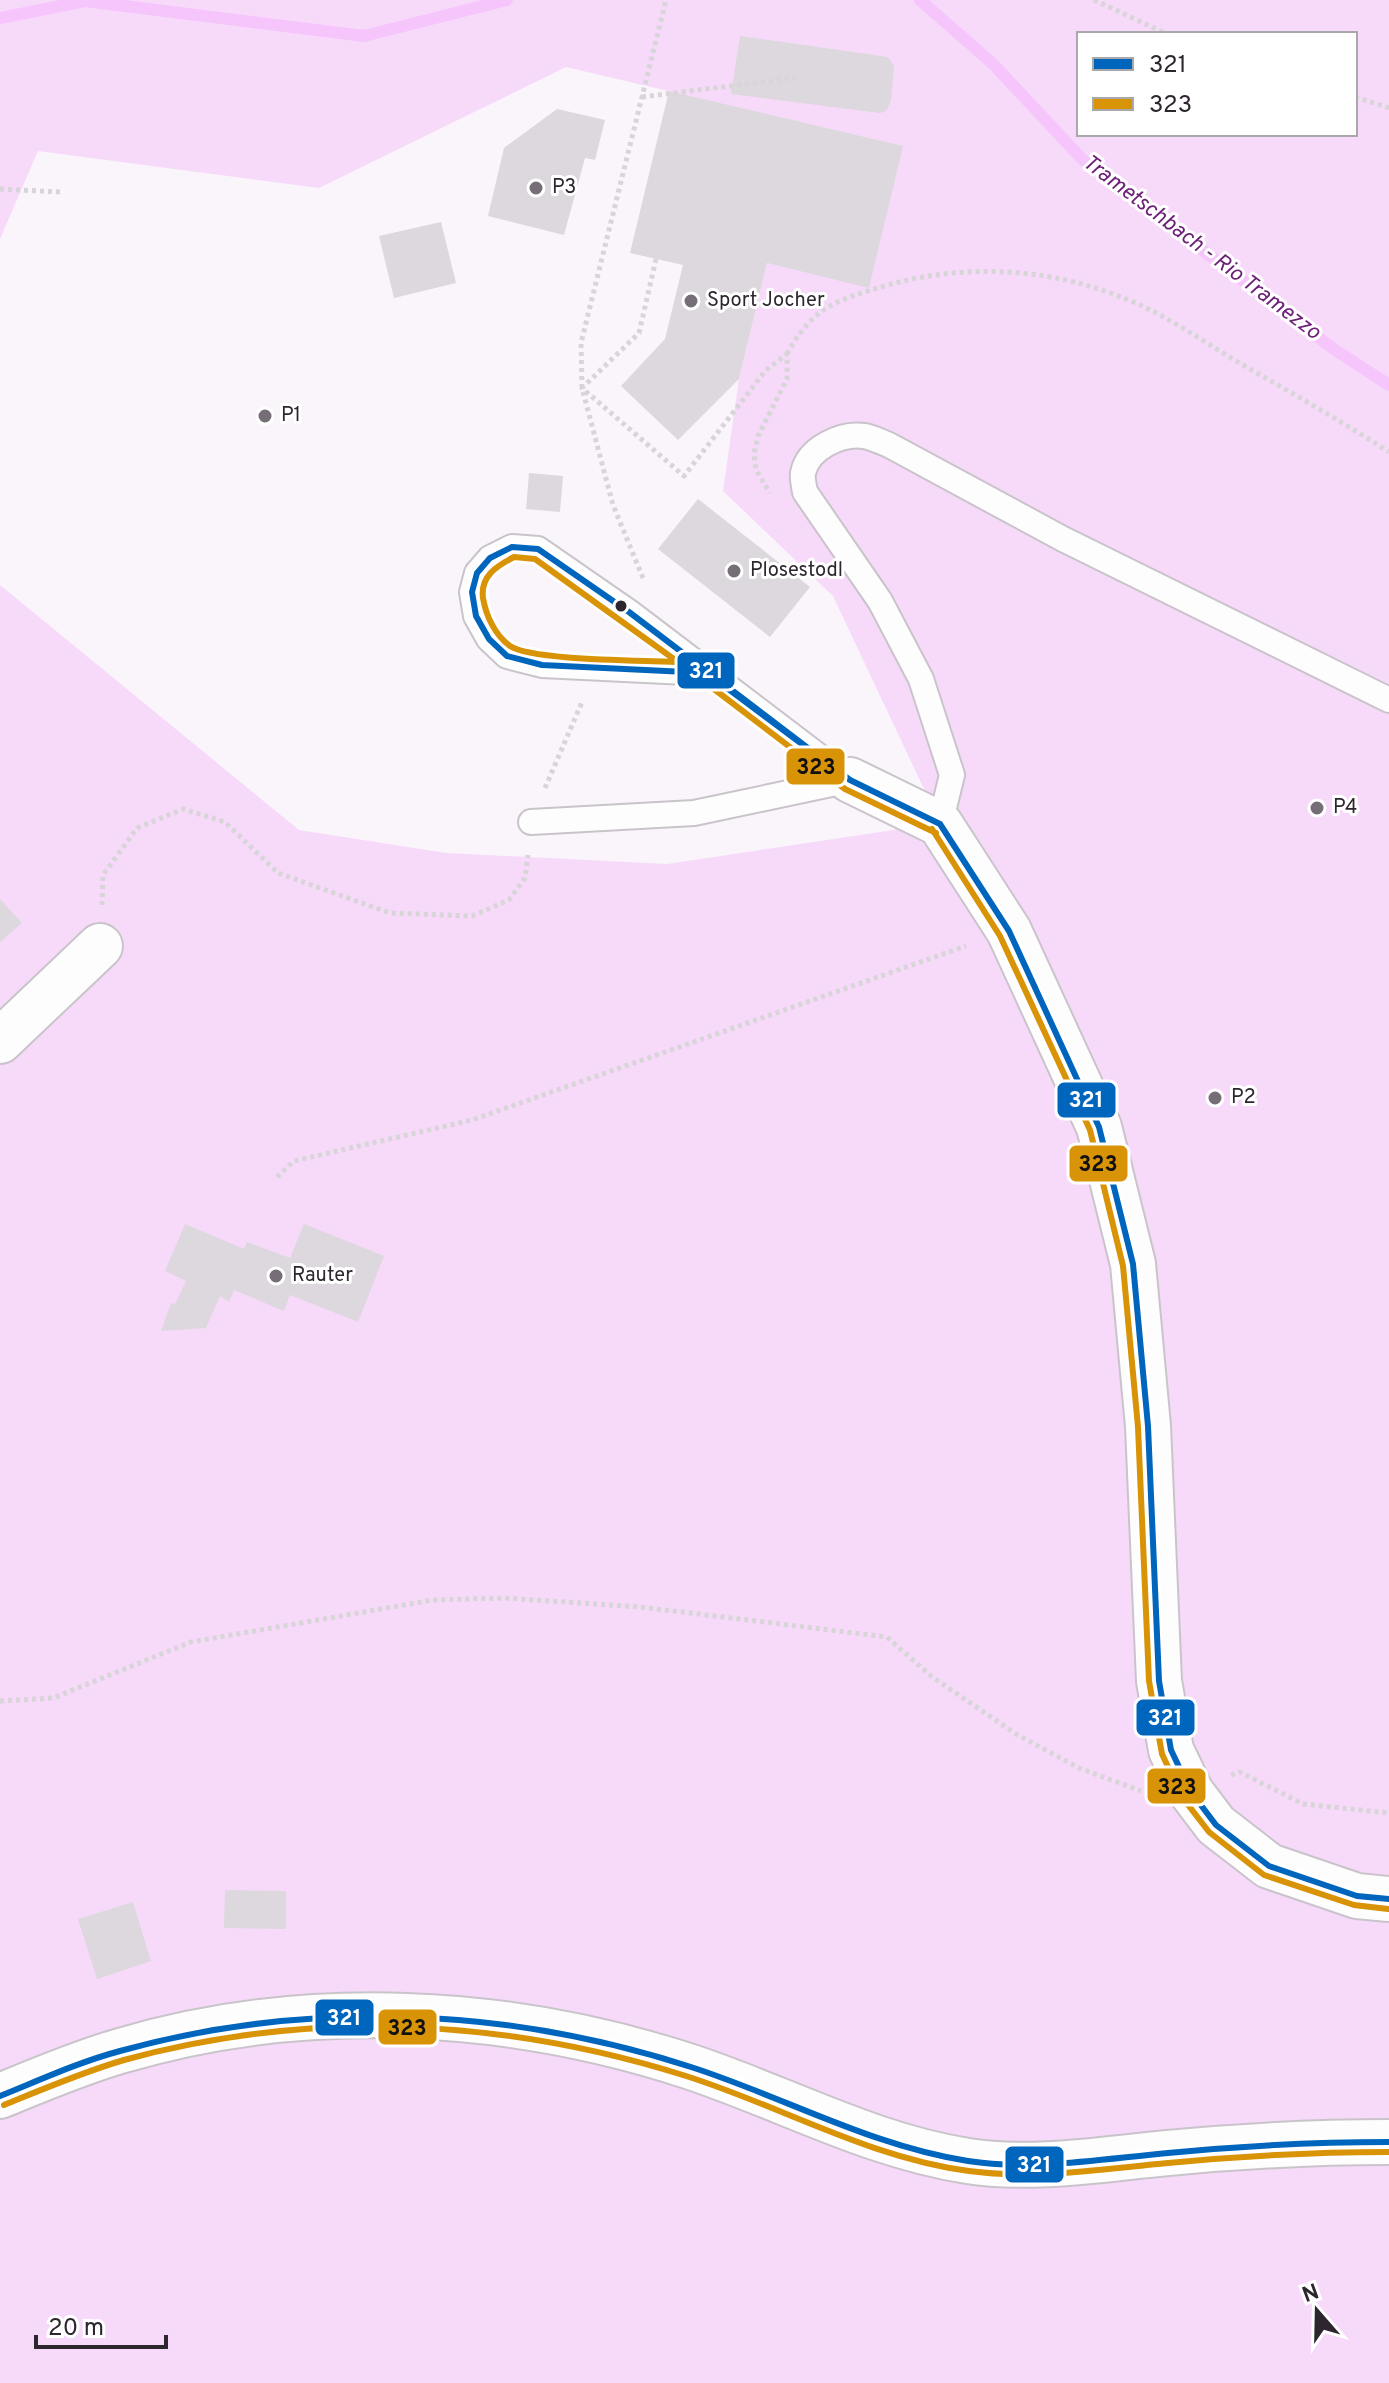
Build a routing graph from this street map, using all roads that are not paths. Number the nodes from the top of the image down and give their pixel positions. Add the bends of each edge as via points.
1 (707, 673) junction
2 (1389, 700) edge
3 (850, 780) junction
4 (531, 822) road end
5 (940, 824) junction
6 (100, 946) road end
7 (0, 1041) edge
8 (1389, 1899) edge
9 (0, 2096) edge
10 (1389, 2142) edge

1 - 1 lane via 538,549 512,547 490,558 477,573 472,592 476,616 507,656 542,665
1 - 3 lane
2 - 5 lane via 1063,539 889,445 865,436 841,438 821,447 807,462 802,475 805,492 880,601 921,679 952,775
3 - 4 lane via 694,813
3 - 5 street
5 - 8 street via 1009,931 1099,1127 1133,1264 1148,1426 1159,1681 1171,1750 1191,1792 1216,1825 1269,1866 1357,1896
6 - 7 street
9 - 10 street via 121,2051 218,2029 316,2017 417,2016 593,2038 692,2067 920,2152 972,2161 1036,2165 1308,2142

